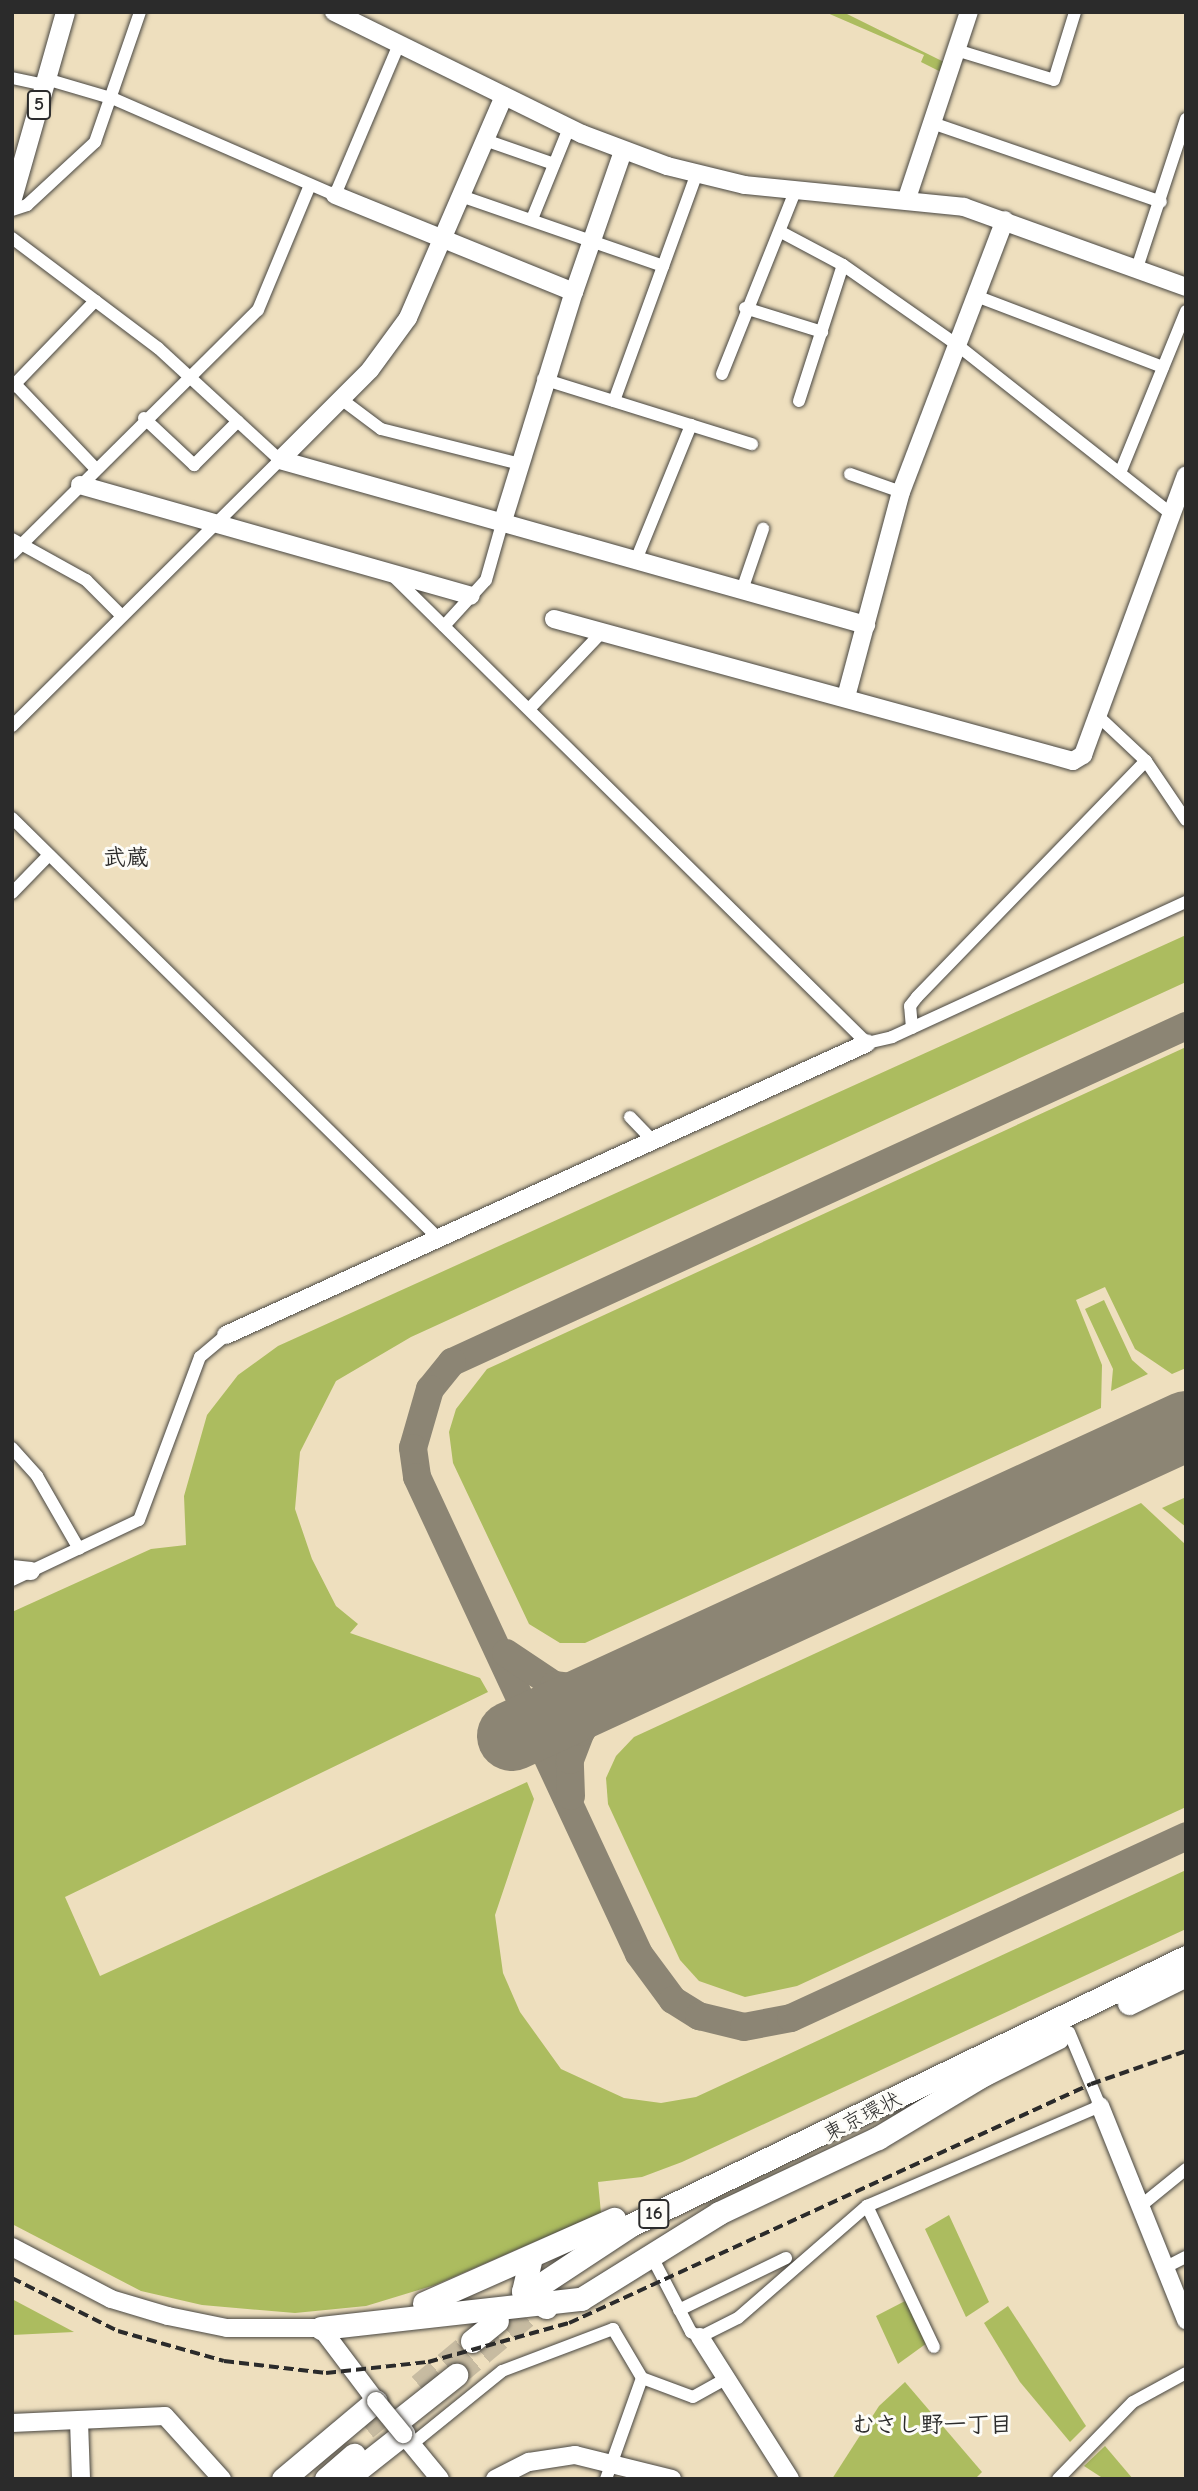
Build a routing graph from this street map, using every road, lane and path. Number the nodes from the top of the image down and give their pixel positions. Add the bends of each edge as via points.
1 (65, 12) edge
2 (140, 12) edge
3 (334, 12) edge
4 (969, 12) edge
5 (1075, 12) edge
6 (398, 44) junction
7 (956, 50) junction
8 (12, 78) edge
9 (46, 82) junction
10 (504, 96) junction
11 (114, 99) junction
12 (1186, 119) edge
13 (932, 123) junction
14 (569, 128) junction
15 (485, 140) junction
16 (623, 151) junction
17 (554, 164) junction
18 (698, 173) junction
19 (310, 186) junction
20 (796, 189) junction
21 (335, 195) junction
22 (461, 196) junction
23 (12, 198) edge
24 (907, 198) junction
25 (1161, 202) junction
26 (12, 210) edge
27 (532, 219) junction
28 (1005, 220) junction
29 (781, 232) junction
30 (12, 238) edge
31 (594, 240) junction
32 (442, 241) junction
33 (843, 265) junction
34 (663, 266) junction
35 (1138, 268) junction
36 (1186, 286) edge
37 (574, 292) junction
38 (976, 296) junction
39 (95, 301) junction
40 (745, 308) junction
41 (1186, 311) edge
42 (822, 332) junction
43 (956, 344) junction
44 (1163, 367) junction
45 (188, 374) junction
46 (722, 374) dead end
47 (543, 379) junction
48 (14, 385) edge
49 (341, 399) junction
50 (614, 401) junction
51 (800, 401) dead end
52 (144, 418) junction
53 (238, 421) junction
54 (691, 425) junction
55 (752, 444) dead end
56 (280, 460) junction
57 (520, 464) junction
58 (95, 468) junction
59 (1120, 473) junction
60 (850, 474) dead end
61 (1186, 475) edge
62 (80, 485) junction
63 (901, 492) junction
64 (1171, 514) junction
65 (216, 524) junction
66 (502, 524) junction
67 (762, 529) dead end
68 (18, 541) edge
69 (12, 554) edge
70 (636, 560) junction
71 (388, 572) junction
72 (742, 590) junction
73 (471, 596) junction
74 (121, 615) junction
75 (554, 619) dead end
76 (866, 625) junction
77 (444, 626) junction
78 (602, 632) junction
79 (846, 698) junction
80 (529, 709) junction
81 (1097, 715) junction
82 (12, 726) edge
83 (1146, 761) junction
84 (12, 818) edge
85 (1186, 820) edge
86 (49, 855) junction
87 (12, 893) edge
88 (1186, 902) edge
89 (911, 1024) junction
90 (867, 1043) junction
91 (630, 1117) dead end
92 (652, 1140) junction
93 (438, 1238) junction
94 (226, 1335) joint
95 (12, 1448) edge
96 (79, 1549) junction
97 (12, 1569) edge
98 (32, 1571) junction
99 (12, 1580) edge
100 (1185, 1963) edge
101 (1069, 2032) junction
102 (988, 2072) junction
103 (1100, 2106) junction
104 (871, 2111) junction
105 (1184, 2172) edge
106 (1143, 2204) junction
107 (867, 2206) junction
108 (12, 2247) edge
109 (652, 2257) junction
110 (1186, 2257) edge
111 (531, 2258) junction
112 (786, 2258) dead end
113 (1168, 2266) junction
114 (547, 2295) junction
115 (679, 2310) junction
116 (1186, 2320) edge
117 (497, 2321) dead end
118 (321, 2328) junction
119 (700, 2337) junction
120 (472, 2341) tunnel mouth
121 (934, 2347) dead end
122 (1186, 2373) edge
123 (456, 2375) tunnel mouth
124 (642, 2378) junction
125 (726, 2379) junction
126 (419, 2385) tunnel mouth
127 (397, 2420) junction
128 (79, 2421) junction
129 (12, 2423) edge
130 (611, 2460) junction
131 (81, 2479) edge
132 (222, 2479) edge
133 (283, 2479) edge
134 (303, 2479) edge
135 (326, 2479) edge
136 (346, 2479) edge
137 (440, 2479) edge
138 (495, 2479) edge
139 (606, 2479) edge
140 (672, 2479) edge
141 (790, 2479) edge
142 (1058, 2479) edge

1 - 9 main road, 5
2 - 11 street
3 - 6 street
4 - 7 street
5 - 7 street via 1055,80
6 - 10 street
6 - 21 street
7 - 13 street
8 - 9 street
9 - 11 street
9 - 23 main road, 5
10 - 14 street
10 - 15 street
11 - 19 street
11 - 26 street via 86,152
12 - 25 street
13 - 24 street
13 - 25 street
14 - 16 street
14 - 17 street
15 - 17 street
15 - 22 street
16 - 18 street
16 - 31 street
17 - 27 street
18 - 20 street
18 - 34 street
19 - 21 street
19 - 45 street via 258,310
20 - 24 street
20 - 29 street
21 - 32 street
22 - 27 street
22 - 32 street
24 - 28 street
25 - 35 street
27 - 31 street
28 - 35 street
28 - 38 street
29 - 33 street
29 - 40 street
30 - 39 street
31 - 34 street
31 - 37 street
32 - 37 street
32 - 49 street via 408,318
33 - 42 street
33 - 43 street
34 - 50 street
35 - 36 street
37 - 47 street
38 - 43 street
38 - 44 street
39 - 45 street
39 - 48 street
40 - 42 street
40 - 46 street
41 - 44 street
42 - 51 street
43 - 59 street
43 - 63 street
44 - 59 street
45 - 52 street
45 - 53 street
47 - 50 street
47 - 57 street
48 - 58 street
49 - 56 street
49 - 57 street via 381,429
50 - 54 street
52 - 53 street via 194,465
52 - 58 street
53 - 56 street
54 - 55 street
54 - 70 street
56 - 65 street
56 - 66 street
57 - 66 street
58 - 62 street
59 - 64 street
60 - 63 street
61 - 64 street
62 - 65 street
62 - 68 street
63 - 76 street
64 - 81 street
65 - 71 street
65 - 74 street
66 - 70 street
66 - 73 street via 486,580
67 - 72 street
68 - 69 street
68 - 74 street via 86,580
70 - 72 street
71 - 73 street
71 - 77 street
72 - 76 street
73 - 77 street
74 - 82 street
75 - 78 street
76 - 79 street
77 - 80 street
78 - 79 street
78 - 80 street
79 - 81 street via 1073,761 1083,755
80 - 90 street
81 - 83 street
83 - 85 street
83 - 89 street via 917,997
84 - 86 street
86 - 87 street
86 - 93 street
88 - 89 street via 968,1003
89 - 90 street
90 - 92 street
91 - 92 street
92 - 93 street
93 - 94 street
94 - 96 street via 200,1357 139,1520
95 - 96 street via 37,1476
96 - 98 street
97 - 98 street
98 - 99 street
100 - 101 highway, 東京環状 / 16
100 - 104 highway, 東京環状 / 16
101 - 102 highway, 東京環状 / 16
101 - 103 street
102 - 109 highway via 878,2138 719,2213
102 - 114 highway, 東京環状 / 16 via 624,2245
103 - 106 street
103 - 107 street
104 - 111 highway via 795,2136
104 - 114 highway, 東京環状 / 16 via 621,2230
105 - 106 street
106 - 113 street
107 - 119 street via 748,2312
107 - 121 street
108 - 118 street via 111,2299 168,2316 227,2328
109 - 114 highway via 607,2288
109 - 115 street
110 - 113 street
111 - 114 highway via 523,2291
111 - 118 highway via 443,2297
112 - 115 street
113 - 116 street
114 - 118 highway
115 - 119 street
117 - 120 highway
118 - 127 street
119 - 125 street
122 - 142 street via 1133,2402
123 - 127 highway
124 - 125 street via 693,2397
124 - 127 street via 613,2329 502,2371
124 - 130 street
125 - 141 street
126 - 127 highway
127 - 133 highway
127 - 136 highway
127 - 137 street
128 - 129 street
128 - 131 street
128 - 132 street via 165,2416
130 - 138 street via 547,2457
130 - 139 street
130 - 140 street
134 - 135 highway via 371,2433

